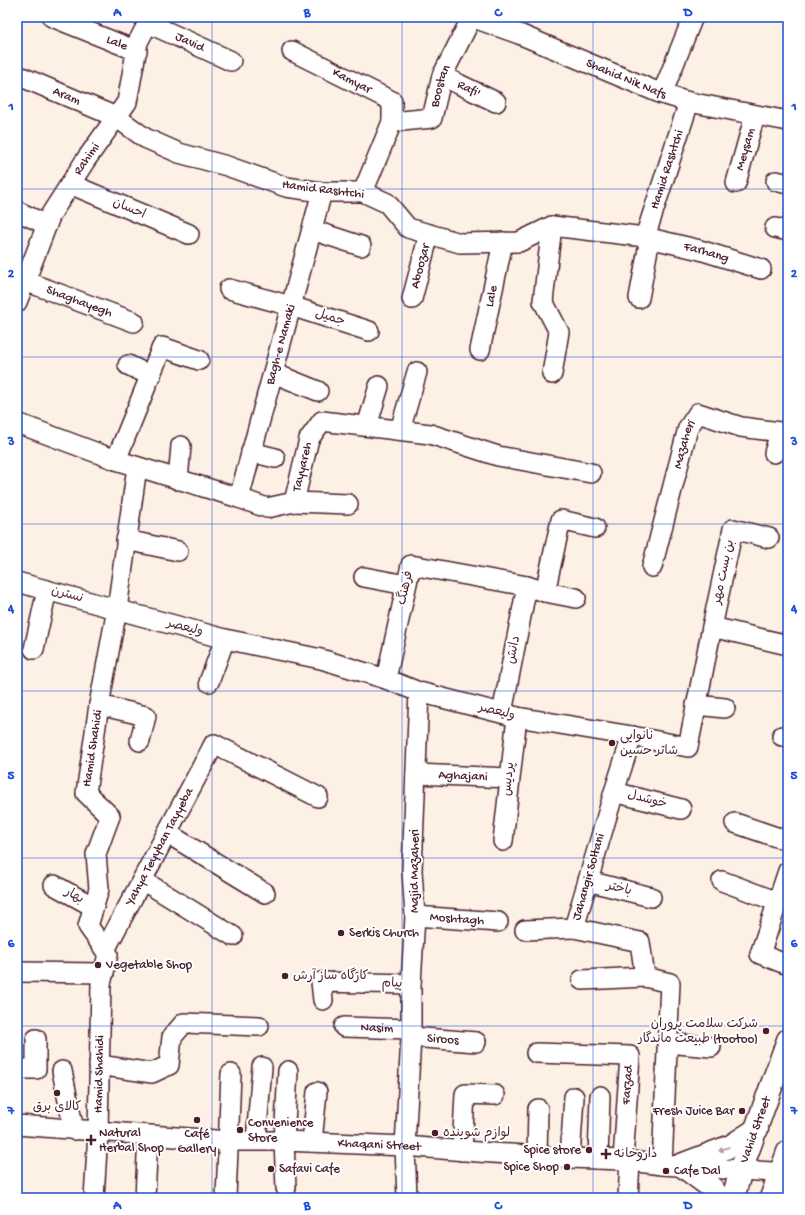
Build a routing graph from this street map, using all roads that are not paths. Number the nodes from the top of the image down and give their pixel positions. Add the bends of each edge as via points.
1 (52, 17) edge
2 (472, 17) edge
3 (693, 17) edge
4 (149, 20) edge
5 (137, 51) junction
6 (292, 51) dead end
7 (231, 61) dead end
8 (17, 75) edge
9 (442, 76) junction
10 (662, 94) junction
11 (496, 102) dead end
12 (689, 102) junction
13 (755, 115) junction
14 (116, 117) junction
15 (788, 121) edge
16 (392, 122) junction
17 (736, 183) dead end
18 (70, 184) junction
19 (322, 192) junction
20 (363, 192) junction
21 (17, 211) edge
22 (46, 225) junction
23 (552, 226) junction
24 (312, 230) junction
25 (189, 234) dead end
26 (429, 234) junction
27 (647, 238) junction
28 (503, 242) junction
29 (361, 246) dead end
30 (761, 269) dead end
31 (25, 281) junction
32 (229, 290) dead end
33 (639, 298) dead end
34 (412, 299) dead end
35 (17, 302) edge
36 (291, 306) junction
37 (134, 322) dead end
38 (369, 331) dead end
39 (480, 350) dead end
40 (199, 360) dead end
41 (128, 365) dead end
42 (417, 372) dead end
43 (273, 373) junction
44 (552, 374) dead end
45 (151, 376) junction
46 (379, 386) dead end
47 (318, 391) dead end
48 (17, 423) edge
49 (367, 426) junction
50 (400, 430) junction
51 (784, 433) edge
52 (181, 446) dead end
53 (251, 452) junction
54 (774, 453) dead end
55 (275, 458) dead end
56 (116, 460) junction
57 (137, 467) junction
58 (591, 473) dead end
59 (178, 480) junction
60 (239, 498) junction
61 (294, 502) junction
62 (348, 504) dead end
63 (595, 528) dead end
64 (769, 538) dead end
65 (126, 540) junction
66 (178, 551) dead end
67 (652, 567) dead end
68 (364, 577) dead end
69 (17, 582) edge
70 (406, 585) junction
71 (536, 589) junction
72 (47, 590) junction
73 (576, 598) dead end
74 (117, 609) junction
75 (712, 627) junction
76 (225, 639) junction
77 (788, 645) edge
78 (34, 649) dead end
79 (386, 679) junction
80 (209, 682) dead end
81 (419, 692) junction
82 (99, 705) junction
83 (696, 705) junction
84 (725, 708) dead end
85 (509, 715) junction
86 (632, 736) junction
87 (140, 741) dead end
88 (416, 774) junction
89 (510, 778) junction
90 (614, 792) junction
91 (318, 797) dead end
92 (681, 809) dead end
93 (735, 823) dead end
94 (167, 833) junction
95 (503, 841) dead end
96 (788, 841) edge
97 (788, 871) edge
98 (142, 880) junction
99 (588, 881) junction
100 (722, 881) dead end
101 (54, 885) dead end
102 (265, 892) dead end
103 (651, 897) dead end
104 (778, 902) junction
105 (94, 907) junction
106 (415, 916) junction
107 (498, 922) dead end
108 (574, 928) junction
109 (525, 930) dead end
110 (233, 936) dead end
111 (105, 950) junction
112 (788, 965) edge
113 (17, 972) edge
114 (104, 973) junction
115 (645, 977) junction
116 (582, 980) dead end
117 (411, 984) junction
118 (323, 1000) dead end
119 (259, 1026) dead end
120 (344, 1027) dead end
121 (411, 1033) junction
122 (36, 1039) dead end
123 (788, 1040) edge
124 (476, 1042) dead end
125 (667, 1043) junction
126 (711, 1047) dead end
127 (536, 1053) dead end
128 (99, 1065) junction
129 (262, 1067) dead end
130 (17, 1069) edge
131 (62, 1070) dead end
132 (288, 1071) dead end
133 (231, 1074) dead end
134 (782, 1078) edge
135 (317, 1092) dead end
136 (495, 1095) dead end
137 (600, 1096) dead end
138 (574, 1097) dead end
139 (538, 1109) dead end
140 (17, 1125) edge
141 (757, 1129) junction
142 (74, 1130) junction
143 (98, 1132) junction
144 (148, 1135) junction
145 (256, 1140) junction
146 (229, 1141) junction
147 (284, 1141) junction
148 (312, 1142) junction
149 (405, 1146) junction
150 (462, 1151) junction
151 (788, 1152) edge
152 (537, 1155) junction
153 (570, 1158) junction
154 (598, 1159) junction
155 (626, 1160) junction
156 (672, 1165) junction
157 (741, 1170) junction
158 (784, 1173) edge
159 (286, 1188) dead end
160 (94, 1198) edge
161 (145, 1198) edge
162 (226, 1198) edge
163 (407, 1198) edge
164 (628, 1198) edge
165 (719, 1198) edge
166 (733, 1198) edge
167 (771, 1198) edge

1 - 5 street, Lale
2 - 9 street, Boostan
2 - 10 street, Shahid Nik Nafs
3 - 10 street
4 - 5 street, Rahimi via 138,42
4 - 7 street, Javid
5 - 14 street, Rahimi via 128,102
6 - 16 street, Kamyar via 392,101
8 - 14 street, Aram
9 - 11 street, Rafi'
9 - 16 street, Boostan via 432,118
10 - 12 street, Shahid Nik Nafs
12 - 13 street, Shahid Nik Nafs
12 - 27 street, Hamid Rashtchi
13 - 15 street, Shahid Nik Nafs
13 - 17 street, Meysam
14 - 18 street, Rahimi
14 - 19 street, Hamid Rashtchi via 144,138 178,153 227,166 286,187
16 - 20 street
18 - 22 street, Rahimi
18 - 25 street, احسان
19 - 20 street, Hamid Rashtchi
19 - 24 street, Bagh-e Namaki
20 - 26 street, Hamid Rashtchi via 387,203 408,228
21 - 22 street
22 - 31 street, Rahimi
23 - 27 street
23 - 28 street, Hamid Rashtchi via 519,242
23 - 44 street via 544,301 559,332
24 - 29 street
24 - 36 street, Bagh-e Namaki
26 - 28 street, Hamid Rashtchi via 460,242
26 - 34 street, Aboozar
27 - 30 street, Farhang via 700,250
27 - 33 street, Hamid Rashtchi
28 - 39 street, Lale
31 - 35 street, Rahimi
31 - 37 street, Shaghayegh
32 - 36 street, جمیل
36 - 38 street, جمیل
36 - 43 street, Bagh-e Namaki
40 - 45 street via 162,347
41 - 45 street
42 - 50 street
43 - 47 street
43 - 53 street, Bagh-e Namaki
45 - 56 street
46 - 49 street
48 - 56 street, Tayyareh
49 - 50 street, Tayyareh
49 - 61 street, Tayyareh via 322,420 309,439
50 - 58 street, Tayyareh via 430,434 498,456
51 - 54 street
51 - 67 street, Mazaheri via 741,427 698,413 688,428
52 - 59 street
53 - 55 street
53 - 60 street, Bagh-e Namaki
56 - 57 street, Tayyareh
57 - 59 street, Tayyareh
57 - 65 street, Hamid Shahidi
59 - 60 street, Tayyareh
60 - 61 street, Tayyareh via 267,508
61 - 62 street
63 - 71 street, دانش via 561,520
64 - 75 street, بن بست مهر via 733,529
65 - 66 street
65 - 74 street, Hamid Shahidi
68 - 70 street
69 - 72 street, نسترن
70 - 71 street, فرهنگ via 411,565
70 - 79 street, فرهنگ
71 - 73 street
71 - 85 street, دانش
72 - 74 street, نسترن
72 - 78 street
74 - 76 street, ولیعصر
74 - 82 street, Hamid Shahidi
75 - 77 street
75 - 83 street, ولیعصر
76 - 79 street, ولیعصر via 321,659
76 - 80 street
79 - 81 street, ولیعصر
81 - 85 street, ولیعصر
81 - 88 street, Majid Mazaheri
82 - 87 street via 146,716
82 - 105 street, Hamid Shahidi via 86,793 110,816 96,854 98,889
83 - 84 street
83 - 86 street, ولیعصر via 688,747
85 - 86 street, ولیعصر
85 - 89 street, پردیس
86 - 90 street, Jahangir Soltani
88 - 89 street, Aghajani
88 - 106 street, Majid Mazaheri via 412,871
89 - 95 street, پردیس
90 - 92 street, خوشدل
90 - 99 street, Jahangir Soltani
91 - 94 street, Yahya Teyyban Tayyeba via 214,744
93 - 96 street
94 - 98 street, Yahya Teyyban Tayyeba
94 - 102 street
97 - 104 street
98 - 110 street
98 - 111 street, Yahya Teyyban Tayyeba
99 - 103 street, باختر
99 - 108 street, Jahangir Soltani
100 - 104 street
101 - 105 street, بهار
104 - 112 street via 760,954
105 - 111 street, Hamid Shahidi via 88,926
106 - 107 street, Moshtagh
106 - 117 street, Majid Mazaheri
108 - 109 street
108 - 115 street, Jahangir Soltani via 640,942
111 - 114 street, Hamid Shahidi via 108,954
113 - 114 street
114 - 128 street, Hamid Shahidi via 101,984
115 - 116 street
115 - 125 street via 670,983
117 - 118 street, پیام via 321,982
117 - 121 street, Majid Mazaheri
119 - 128 street via 184,1023 172,1037 169,1065 152,1073
120 - 121 street, Nasim
121 - 124 street, Siroos
121 - 149 street, Majid Mazaheri
122 - 130 street via 36,1070
123 - 134 main road, Vahid Street
125 - 126 street
125 - 156 street
127 - 155 street, Farzad via 630,1056
128 - 143 street, Hamid Shahidi
129 - 145 street
131 - 142 street
132 - 147 street
133 - 146 street
134 - 141 main road, Vahid Street
135 - 148 street
136 - 150 street via 465,1094
137 - 154 street
138 - 153 street
139 - 152 street
140 - 142 street, Khaqani Street
141 -> 156 main road via 732,1146
141 - 157 main road, Vahid Street
142 - 143 street, Khaqani Street
143 - 144 street, Khaqani Street
143 - 160 street, Hamid Shahidi
144 - 146 street, Khaqani Street
144 - 161 street
145 - 146 street, Khaqani Street
145 - 147 street, Khaqani Street
146 - 162 street
147 - 148 street, Khaqani Street
147 - 159 street
148 - 149 street, Khaqani Street
149 - 150 street, Khaqani Street
149 - 163 street, Majid Mazaheri
150 - 152 street, Khaqani Street
151 - 158 main road
152 - 153 street, Khaqani Street
153 - 154 street, Khaqani Street
154 - 155 street, Khaqani Street
155 - 156 street, Khaqani Street
155 - 164 street
156 - 157 street, Khaqani Street
156 - 165 main road via 712,1188
157 - 158 street, Khaqani Street
157 - 166 main road, Vahid Street
158 - 167 main road

